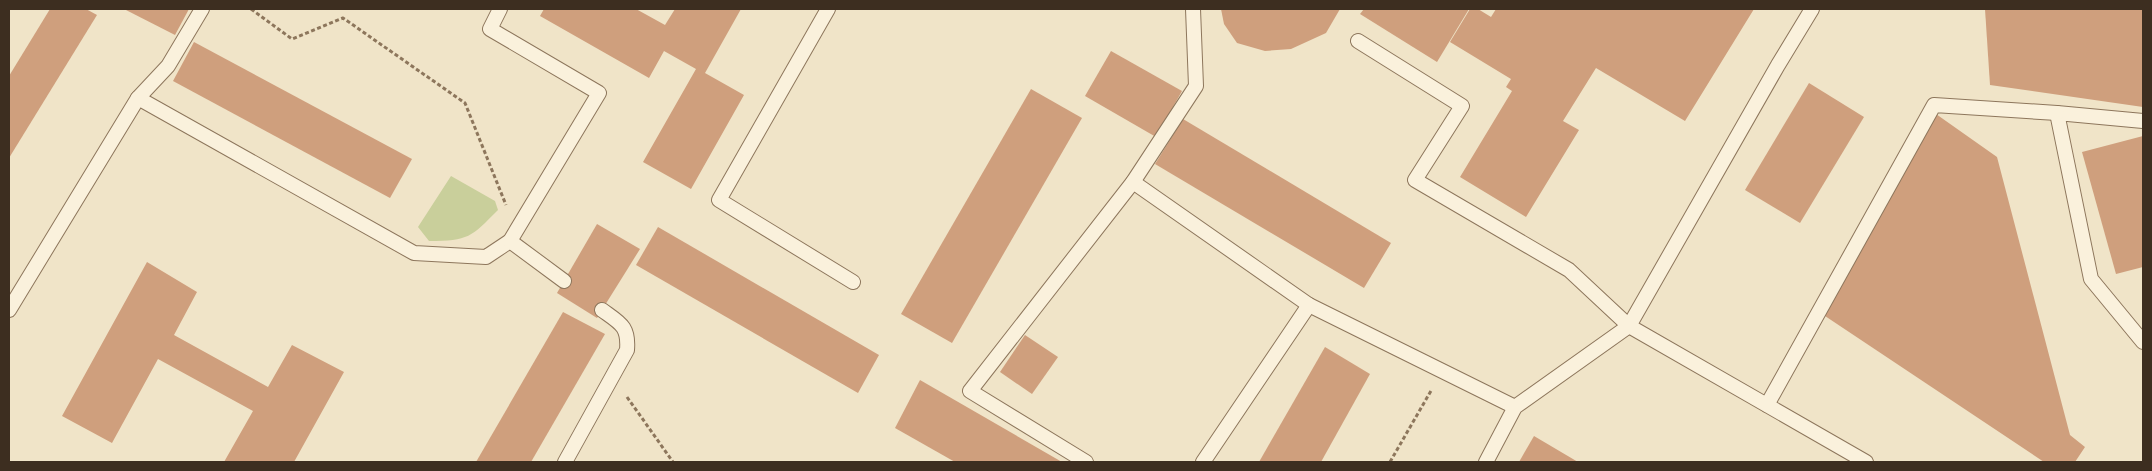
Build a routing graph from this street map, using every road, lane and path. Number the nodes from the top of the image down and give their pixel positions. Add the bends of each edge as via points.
1 (202, 9) edge
2 (251, 9) edge
3 (500, 9) edge
4 (828, 9) edge
5 (1193, 9) edge
6 (1812, 9) edge
7 (1358, 41) dead end
8 (138, 98) junction
9 (2057, 113) junction
10 (2143, 121) edge
11 (1133, 182) junction
12 (513, 236) junction
13 (564, 281) dead end
14 (853, 282) dead end
15 (1309, 305) junction
16 (9, 310) edge
17 (602, 310) dead end
18 (1629, 326) junction
19 (2143, 342) edge
20 (1442, 371) junction
21 (613, 376) junction
22 (1767, 405) junction
23 (1515, 407) junction
24 (565, 462) edge
25 (673, 462) edge
26 (1086, 462) edge
27 (1203, 462) edge
28 (1390, 462) edge
29 (1486, 462) edge
30 (1866, 462) edge

1 - 8 lane via 168,66
2 - 12 path via 292,39 343,18 465,103
3 - 12 lane via 490,29 599,93
4 - 14 lane via 719,200
5 - 11 lane via 1196,86
6 - 18 lane
7 - 18 lane via 1462,106 1415,180 1569,270
8 - 12 lane via 414,253 486,257
8 - 16 lane
9 - 10 lane
9 - 19 lane via 2091,279
9 - 22 lane via 1934,104
11 - 15 lane
11 - 26 lane via 970,391
12 - 13 lane
15 - 20 lane
15 - 27 lane
17 - 21 lane via 624,326 629,337 627,350
18 - 22 lane
18 - 23 lane
20 - 23 lane
20 - 28 path
21 - 24 lane
21 - 25 path
22 - 30 lane
23 - 29 lane

